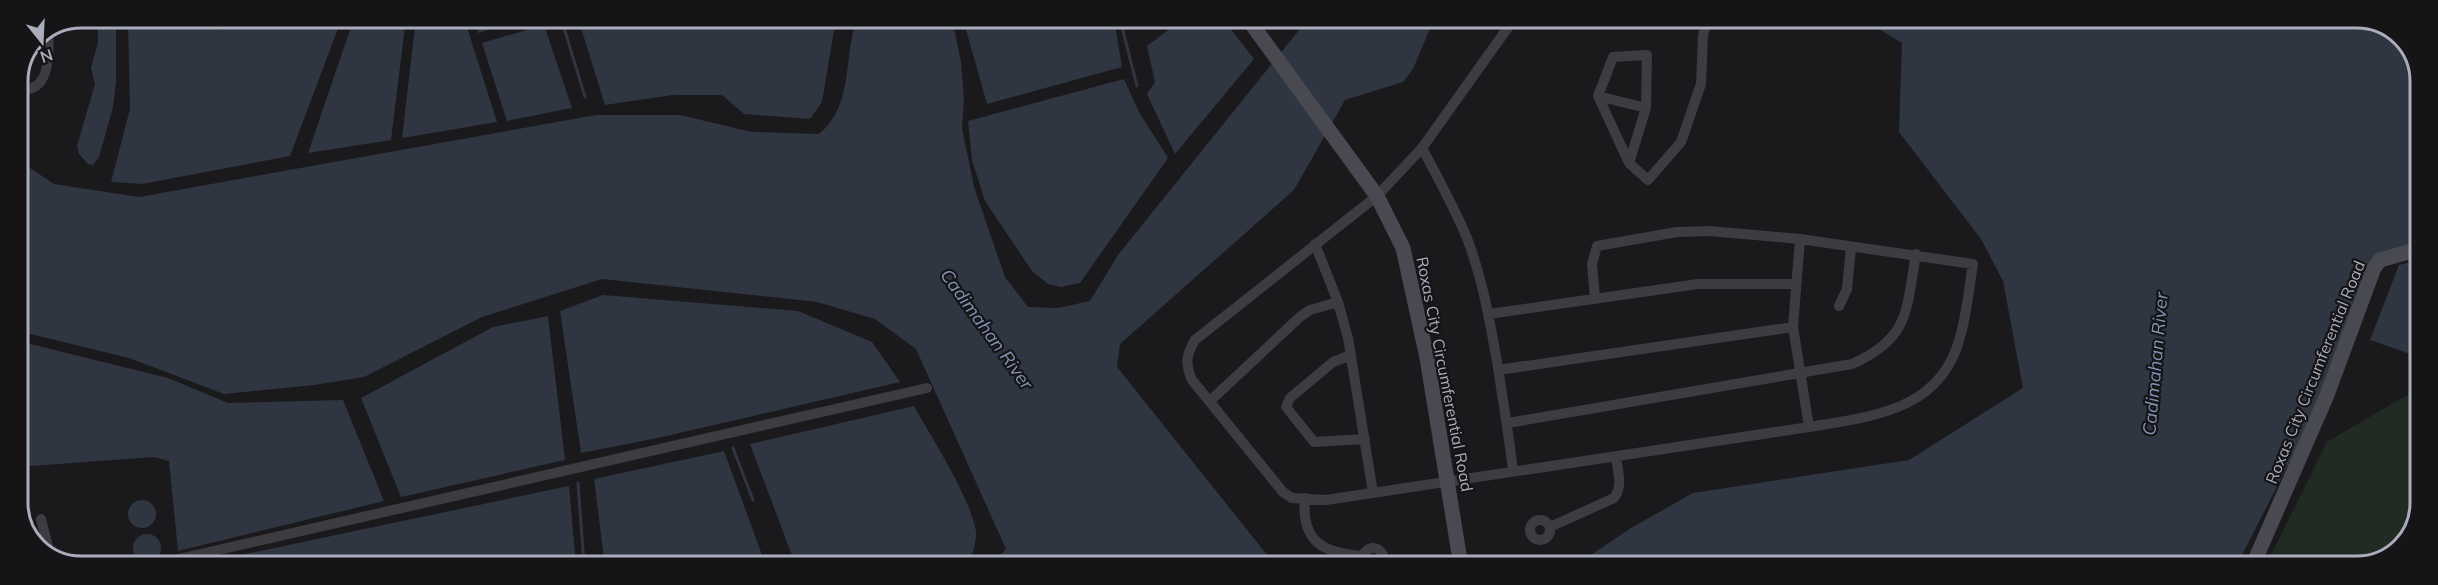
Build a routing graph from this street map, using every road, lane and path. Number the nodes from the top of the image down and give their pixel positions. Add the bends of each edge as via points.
1 (1254, 28) edge
2 (1508, 28) edge
3 (1705, 28) edge
4 (48, 40) edge
5 (28, 89) edge
6 (1598, 96) junction
7 (1646, 108) junction
8 (1422, 148) junction
9 (1629, 163) junction
10 (1377, 196) junction
11 (1800, 239) junction
12 (1315, 244) junction
13 (1851, 247) junction
14 (2409, 252) edge
15 (1916, 254) junction
16 (1796, 284) junction
17 (1594, 298) junction
18 (1338, 302) junction
19 (1839, 306) dead end
20 (1489, 314) junction
21 (1793, 327) junction
22 (1351, 355) junction
23 (1498, 370) junction
24 (1800, 373) junction
25 (927, 388) dead end
26 (1210, 401) junction
27 (1508, 423) junction
28 (1809, 427) junction
29 (1365, 439) junction
30 (1616, 458) junction
31 (1513, 471) junction
32 (1447, 481) junction
33 (1373, 493) junction
34 (1305, 498) junction
35 (40, 519) dead end
36 (1550, 527) dead end
37 (47, 544) edge
38 (192, 556) edge
39 (1344, 556) edge
40 (1365, 556) edge
41 (1383, 556) edge
42 (1459, 556) edge
43 (2257, 556) edge

1 - 10 main road, Roxas City Circumferential Road
2 - 8 street
3 - 9 street via 1701,84 1681,142 1648,180
4 - 5 street via 42,81
6 - 7 street
6 - 7 street via 1613,57 1647,55
6 - 9 street
7 - 9 street
8 - 10 street
8 - 20 street via 1467,239
10 - 12 street
10 - 32 main road, Roxas City Circumferential Road via 1403,248 1427,358
11 - 13 street
11 - 16 street
11 - 17 street via 1677,232 1597,246 1592,264
12 - 18 street
12 - 26 street via 1195,340 1186,359 1188,370
13 - 15 street
13 - 19 street via 1847,289
14 - 43 main road, Roxas City Circumferential Road via 2380,260 2374,268 2328,395
15 - 24 street via 1906,314 1895,334 1876,353 1852,364
15 - 28 street via 1973,264 1960,337 1951,362 1924,395 1903,406 1868,417
16 - 17 street via 1698,284
16 - 21 street
17 - 20 street
18 - 22 street
18 - 26 street via 1301,316
20 - 23 street
21 - 23 street
21 - 24 street
22 - 29 street
22 - 29 street via 1333,363 1290,398 1286,407 1314,442
23 - 27 street
24 - 27 street
24 - 28 street
25 - 38 street
26 - 34 street via 1282,492 1292,498
27 - 31 street
28 - 30 street
29 - 33 street
30 - 31 street
30 - 36 street via 1620,487 1614,498
31 - 32 street
32 - 33 street
32 - 42 main road, Roxas City Circumferential Road
33 - 34 street via 1326,500
34 - 39 street via 1306,523 1318,542
35 - 37 street
40 - 41 street via 1366,550 1374,547

